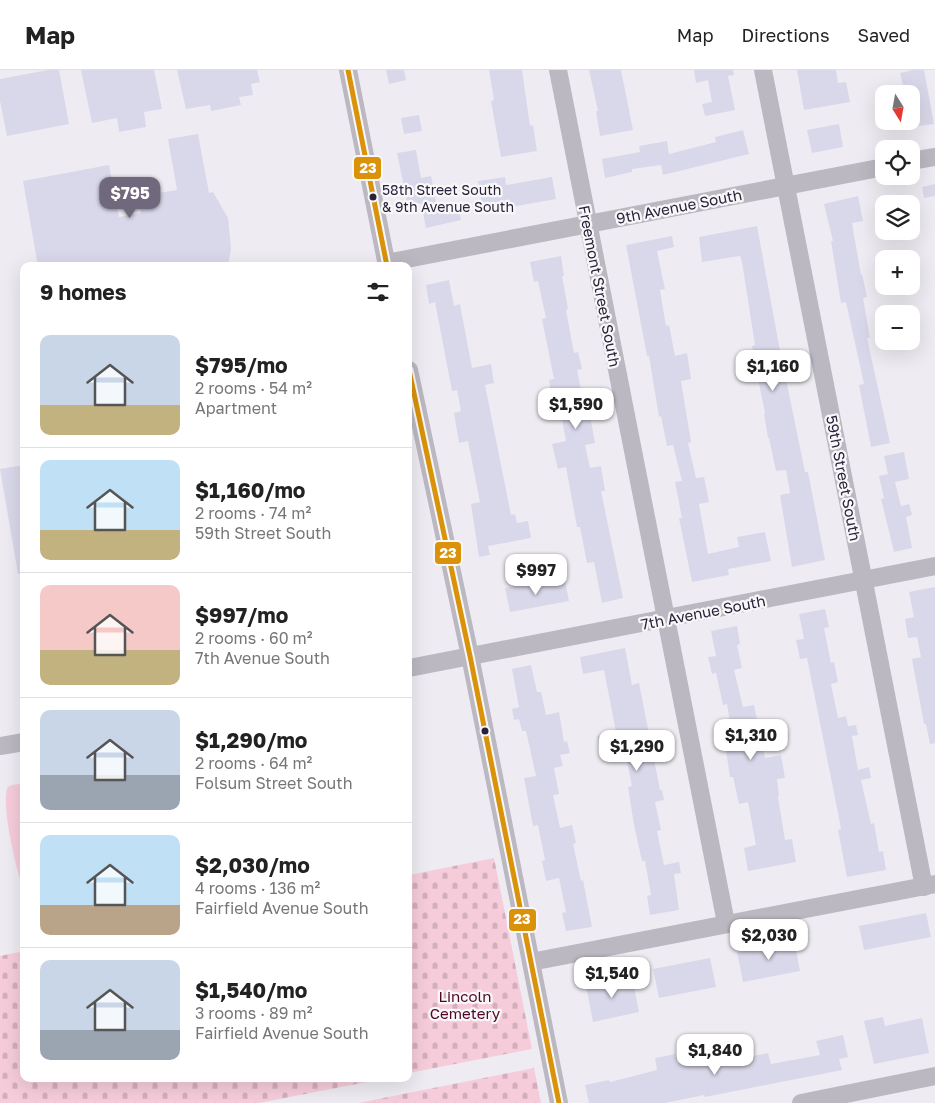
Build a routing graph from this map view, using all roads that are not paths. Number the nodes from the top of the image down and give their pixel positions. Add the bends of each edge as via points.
1 (348, 70) edge
2 (558, 70) edge
3 (763, 70) edge
4 (935, 157) edge
5 (920, 160) edge
6 (875, 168) edge
7 (786, 185) junction
8 (588, 224) junction
9 (385, 262) edge
10 (401, 262) edge
11 (412, 384) edge
12 (935, 566) edge
13 (865, 580) junction
14 (666, 620) junction
15 (470, 656) junction
16 (412, 667) edge
17 (20, 743) edge
18 (0, 746) edge
19 (930, 885) edge
20 (726, 923) junction
21 (531, 962) junction
22 (935, 1076) edge
23 (559, 1103) edge
24 (801, 1103) edge

1 - 9 street
2 - 8 street, Freemont Street South
3 - 7 street, 59th Street South
4 - 5 street
6 - 7 street, 9th Avenue South
7 - 8 street, 9th Avenue South
7 - 13 street, 59th Street South
8 - 10 street, 9th Avenue South
8 - 14 street, Freemont Street South
11 - 15 street
12 - 13 street, 7th Avenue South
13 - 14 street, 7th Avenue South
13 - 19 street, 59th Street South
14 - 15 street, 7th Avenue South
14 - 20 street, Freemont Street South
15 - 16 street, 7th Avenue South
15 - 21 street
17 - 18 street
19 - 20 street
20 - 21 street
21 - 23 street
22 - 24 street

